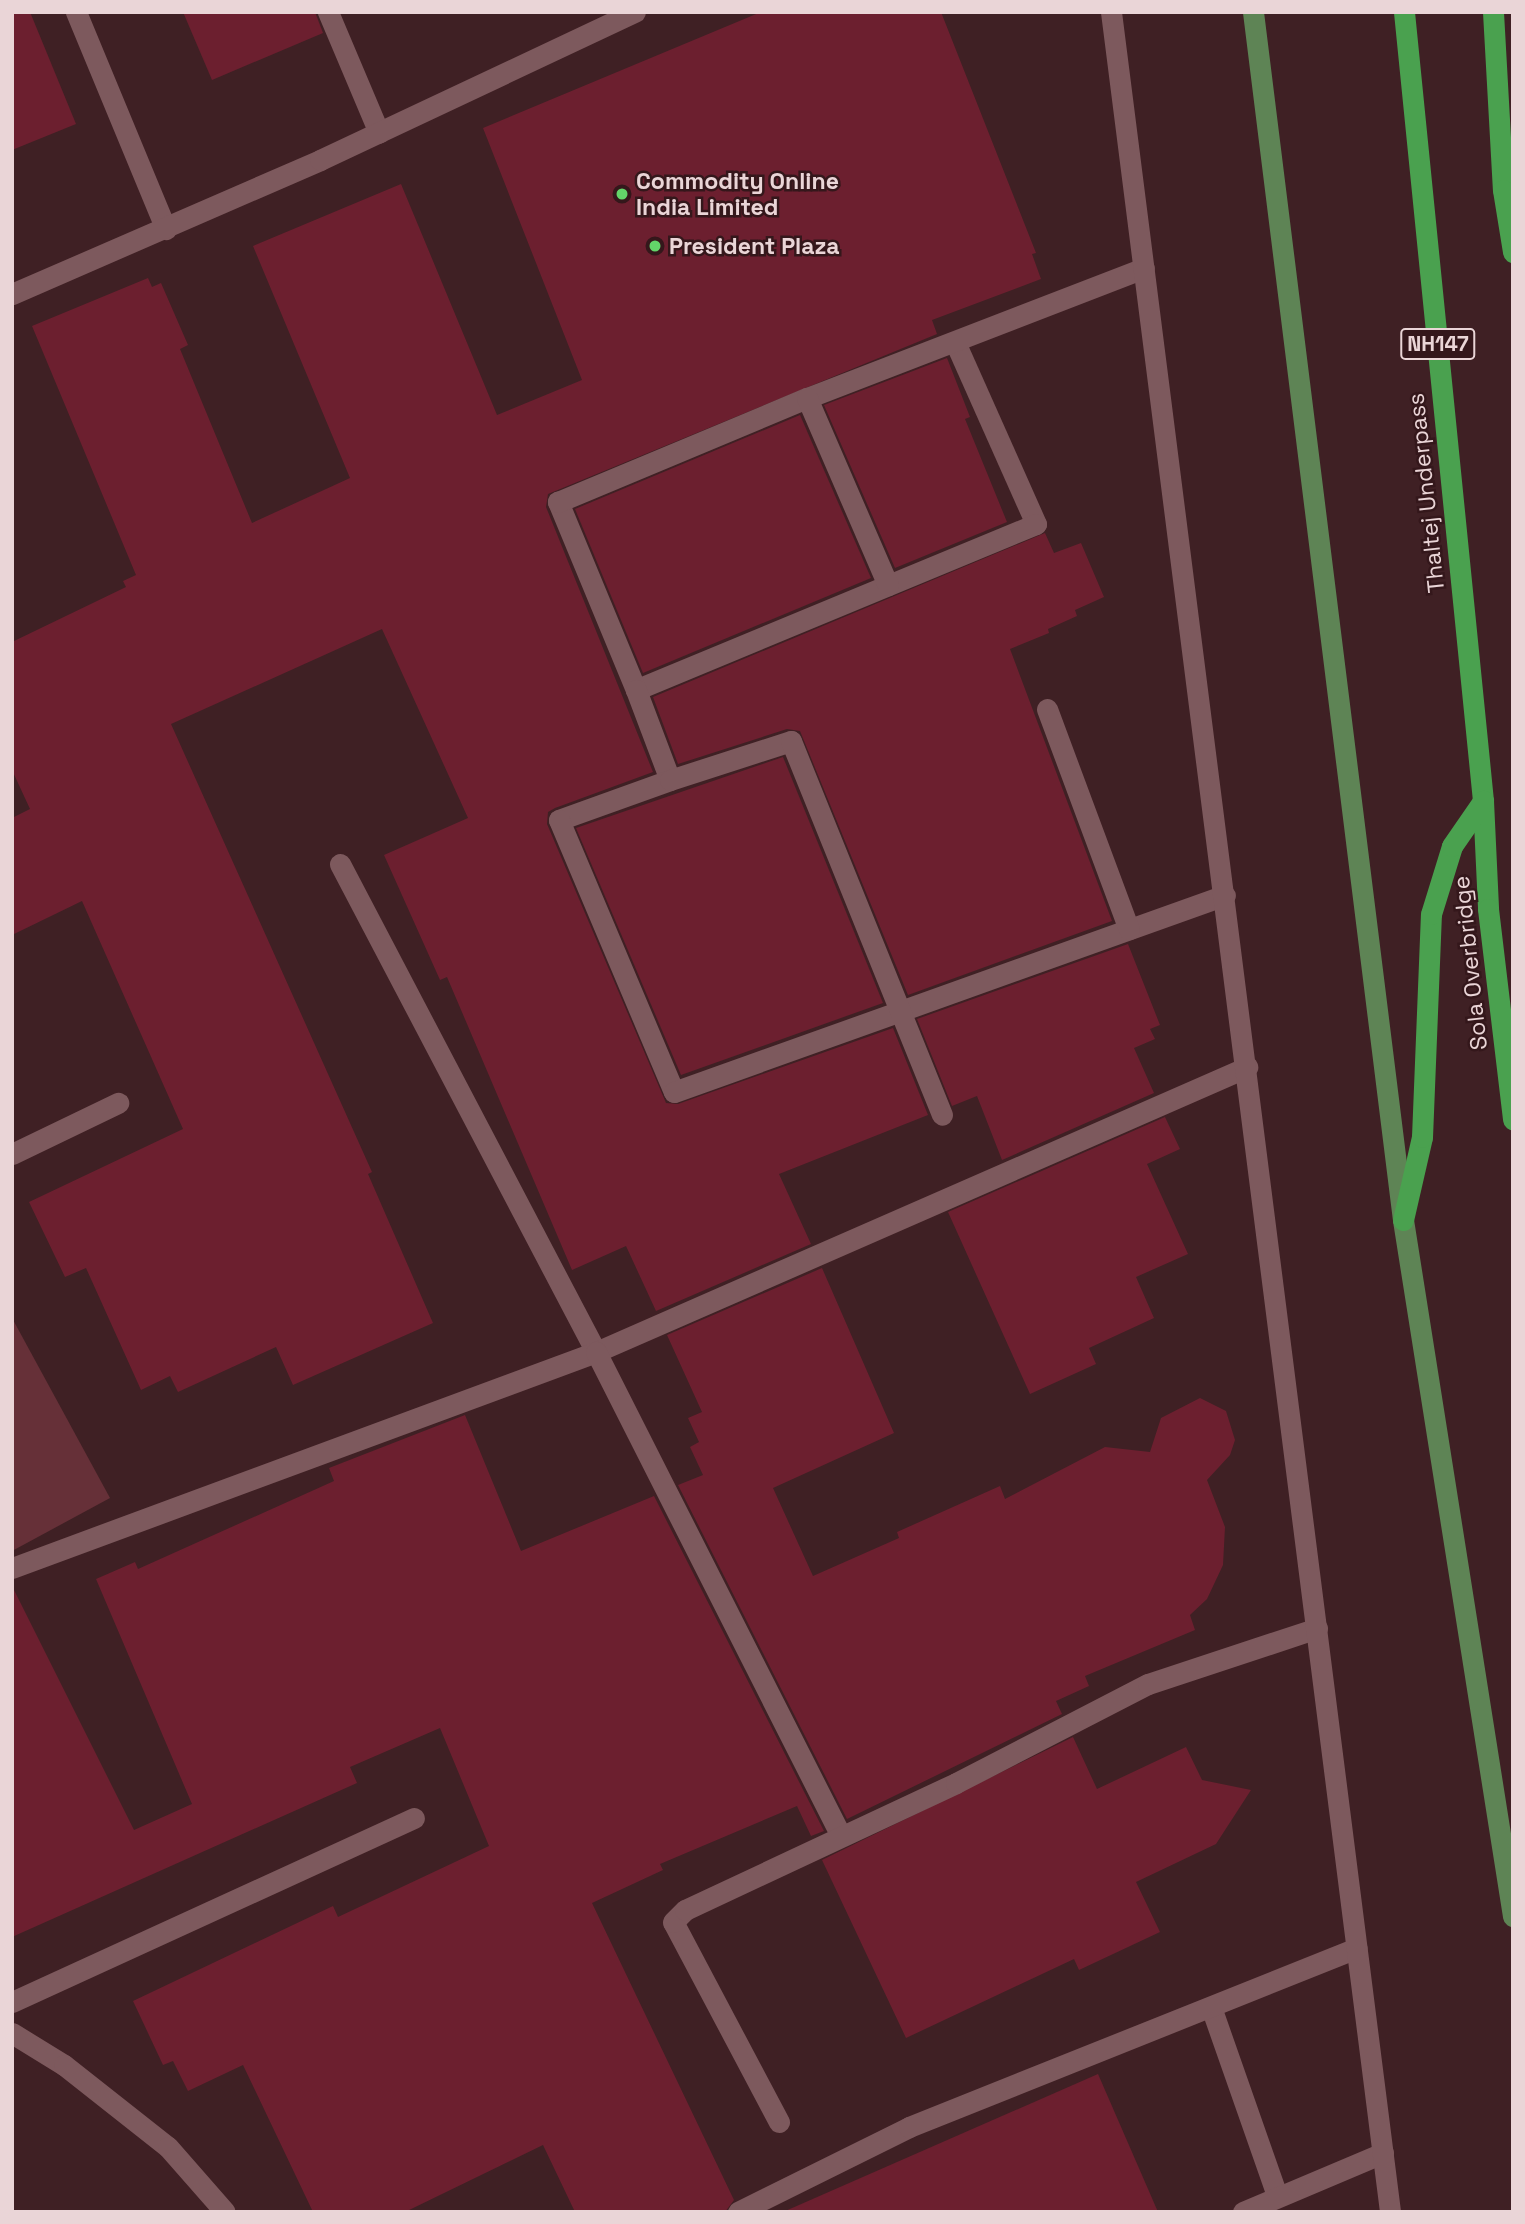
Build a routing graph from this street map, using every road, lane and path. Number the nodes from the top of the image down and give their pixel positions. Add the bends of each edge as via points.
1 (76, 12) edge
2 (328, 12) edge
3 (635, 12) edge
4 (1111, 12) edge
5 (1253, 12) edge
6 (1404, 12) edge
7 (1493, 12) edge
8 (379, 133) junction
9 (166, 229) junction
10 (1513, 252) edge
11 (1144, 268) junction
12 (12, 295) edge
13 (955, 342) junction
14 (807, 398) junction
15 (888, 585) junction
16 (636, 690) junction
17 (1047, 709) dead end
18 (670, 780) junction
19 (1483, 801) junction
20 (340, 864) dead end
21 (1225, 895) junction
22 (1129, 929) junction
23 (900, 1012) junction
24 (1247, 1067) junction
25 (118, 1103) dead end
26 (942, 1115) dead end
27 (1513, 1120) edge
28 (12, 1154) edge
29 (1403, 1220) junction
30 (596, 1352) junction
31 (12, 1568) edge
32 (1317, 1628) junction
33 (414, 1818) dead end
34 (842, 1836) junction
35 (1513, 1916) edge
36 (1357, 1948) junction
37 (12, 2002) edge
38 (1211, 2007) junction
39 (12, 2034) edge
40 (779, 2122) dead end
41 (1382, 2153) junction
42 (1277, 2195) junction
43 (225, 2212) edge
44 (738, 2212) edge
45 (1243, 2212) edge
46 (1390, 2212) edge

1 - 9 street
2 - 8 street
3 - 8 street
4 - 11 street
5 - 29 main road
6 - 19 highway, Thaltej Underpass / NH147
7 - 10 highway via 1503,190
8 - 9 street
9 - 12 street
11 - 13 street
11 - 21 street
13 - 14 street
13 - 15 street via 1036,524
14 - 15 street
14 - 16 street via 558,502
15 - 16 street
16 - 18 street
17 - 22 street
18 - 23 street via 791,741
18 - 23 street via 559,820 674,1093
19 - 27 highway, Sola Overbridge / NH147 via 1488,909
19 - 29 highway via 1452,846 1431,914 1422,1137
20 - 30 street
21 - 22 street
21 - 24 street
22 - 23 street
23 - 26 street
24 - 30 street
24 - 32 street
25 - 28 street
29 - 35 main road
30 - 31 street
30 - 34 street
32 - 34 street via 1148,1684
32 - 36 street
33 - 37 street
34 - 40 street via 685,1910 673,1922
36 - 38 street
36 - 41 street
38 - 42 street
38 - 44 street via 909,2127
39 - 43 street via 64,2065 168,2147
41 - 42 street
41 - 46 street
42 - 45 street

